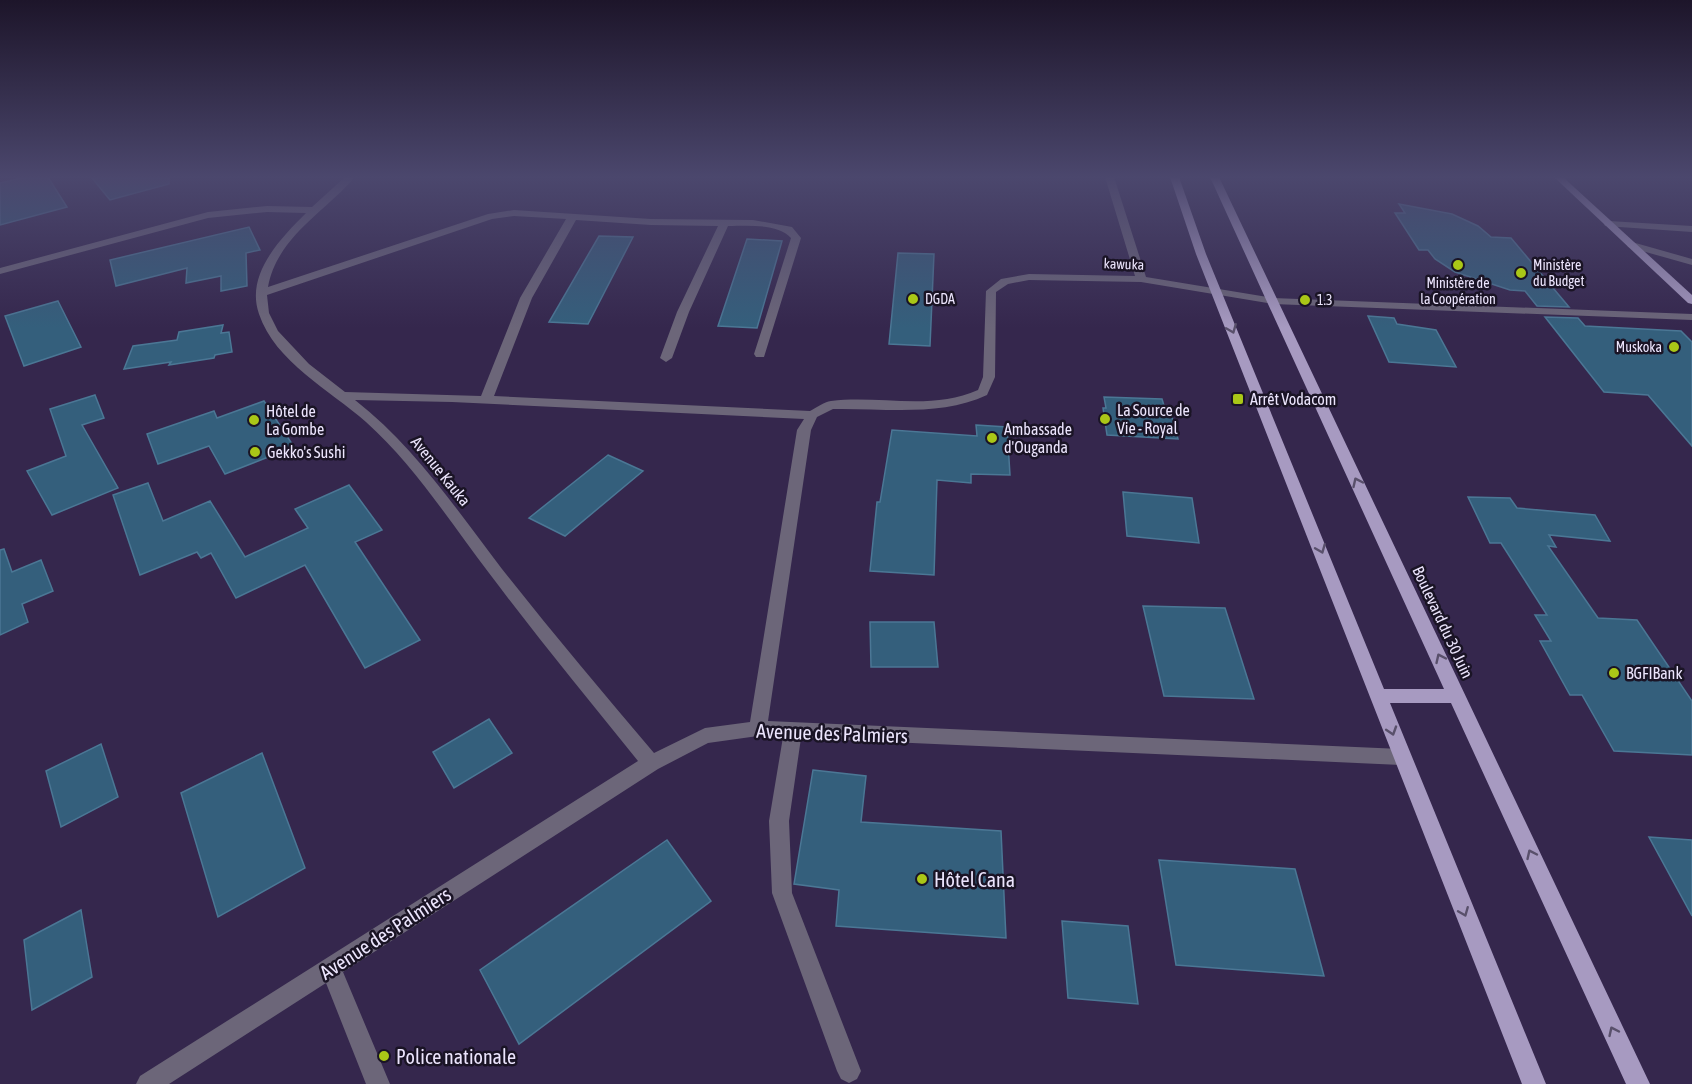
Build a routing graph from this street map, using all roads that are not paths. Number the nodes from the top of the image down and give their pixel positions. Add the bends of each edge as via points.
1 (161, 228) edge
2 (299, 228) edge
3 (456, 228) edge
4 (566, 228) edge
5 (722, 228) edge
6 (780, 228) edge
7 (1125, 228) edge
8 (1193, 228) edge
9 (1238, 228) edge
10 (1613, 228) edge
11 (1669, 228) edge
12 (1692, 229) edge
13 (1632, 245) junction
14 (1692, 262) edge
15 (0, 271) edge
16 (1141, 279) junction
17 (1217, 292) junction
18 (261, 293) junction
19 (1691, 300) edge
20 (1273, 301) junction
21 (1692, 317) edge
22 (760, 354) dead end
23 (666, 358) dead end
24 (343, 396) junction
25 (486, 400) junction
26 (812, 415) junction
27 (1380, 696) junction
28 (1458, 696) junction
29 (758, 728) junction
30 (793, 730) junction
31 (1401, 757) junction
32 (651, 763) junction
33 (331, 968) junction
34 (849, 1071) dead end
35 (148, 1084) edge
36 (378, 1084) edge
37 (1534, 1084) edge
38 (1638, 1084) edge

1 - 15 street
2 - 18 street via 282,245 265,273
3 - 18 street
4 - 25 street via 526,298
5 - 23 street
6 - 22 street via 788,229 796,238
7 - 16 street
8 - 17 main road
9 - 20 main road, Boulevard du 30 Juin
10 - 13 main road
11 - 12 street
13 - 14 street
13 - 19 main road
16 - 17 street, kawuka
16 - 26 street, kawuka via 1029,277 1005,281 991,291 989,377 983,392 944,404 831,405
17 - 20 street, kawuka
17 -> 27 main road
18 - 24 street, Avenue Kauka via 263,315 279,339 305,367
20 - 21 street, kawuka
28 -> 20 main road, Boulevard du 30 Juin
24 - 25 street
24 - 32 street, Avenue Kauka via 405,452 509,589
25 - 26 street
26 - 29 street via 804,430
27 - 28 main road
27 -> 31 main road
38 -> 28 main road, Boulevard du 30 Juin
29 - 30 street, Avenue des Palmiers
29 - 32 street, Avenue des Palmiers via 705,736
30 - 31 street, Avenue des Palmiers
30 - 34 street via 779,821 782,893
31 -> 37 main road
32 - 33 street, Avenue des Palmiers
33 - 35 street, Avenue des Palmiers
33 - 36 street

